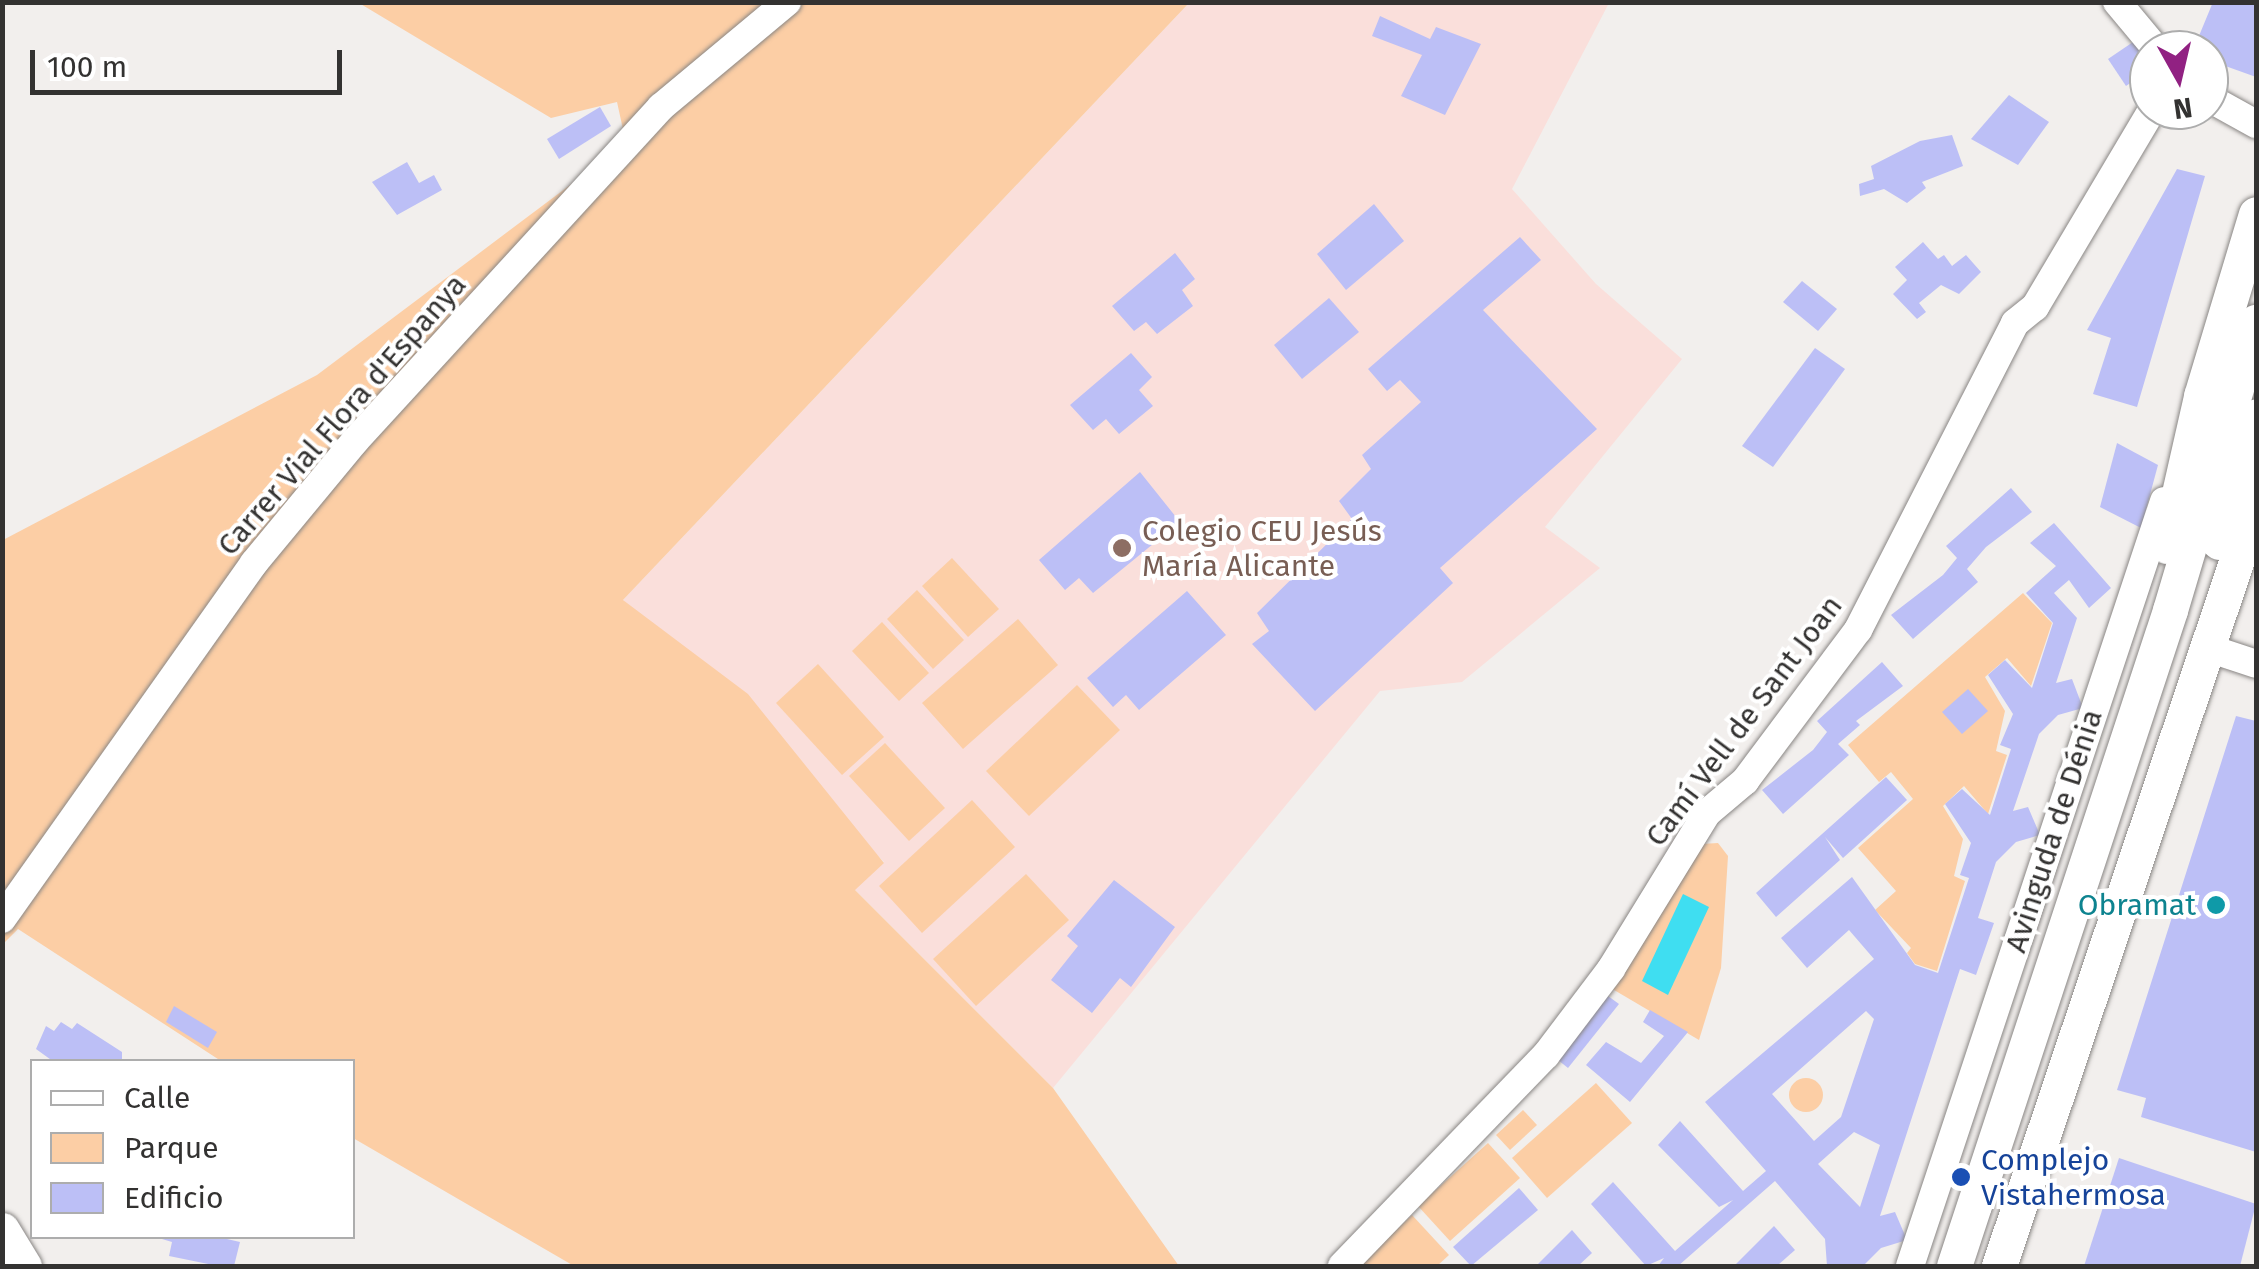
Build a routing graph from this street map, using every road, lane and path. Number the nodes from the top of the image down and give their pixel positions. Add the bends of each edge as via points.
1 (787, 2) edge
2 (2117, 2) edge
3 (2140, 30) edge
4 (2229, 109) edge
5 (2256, 124) edge
6 (2140, 130) edge
7 (2256, 214) edge
8 (2256, 322) edge
9 (2201, 396) junction
10 (2256, 416) edge
11 (2256, 503) edge
12 (2210, 649) junction
13 (2256, 664) edge
14 (2112, 779) junction
15 (2154, 794) junction
16 (2, 919) edge
17 (2, 1230) edge
18 (24, 1266) edge
19 (1342, 1266) edge
20 (1910, 1266) edge
21 (1954, 1266) edge
22 (1999, 1266) edge

1 - 16 street, Carrer Vial Flora d'Espanya via 661,107 354,440 254,563
2 - 3 street
4 - 5 street
6 - 19 street, Camí Vell de Sant Joan via 2035,307 2015,323 1858,630 1745,781 1707,813 1611,969 1546,1055
7 - 9 main road, Avinguda de Dénia
8 - 14 main road, Avinguda de Dénia
9 - 14 main road, Avinguda de Dénia
9 - 20 street, Avinguda de Dénia
10 - 15 main road
11 - 12 main road
12 - 13 street
12 - 15 main road
14 - 21 main road, Avinguda de Dénia
15 - 22 main road
17 - 18 main road

